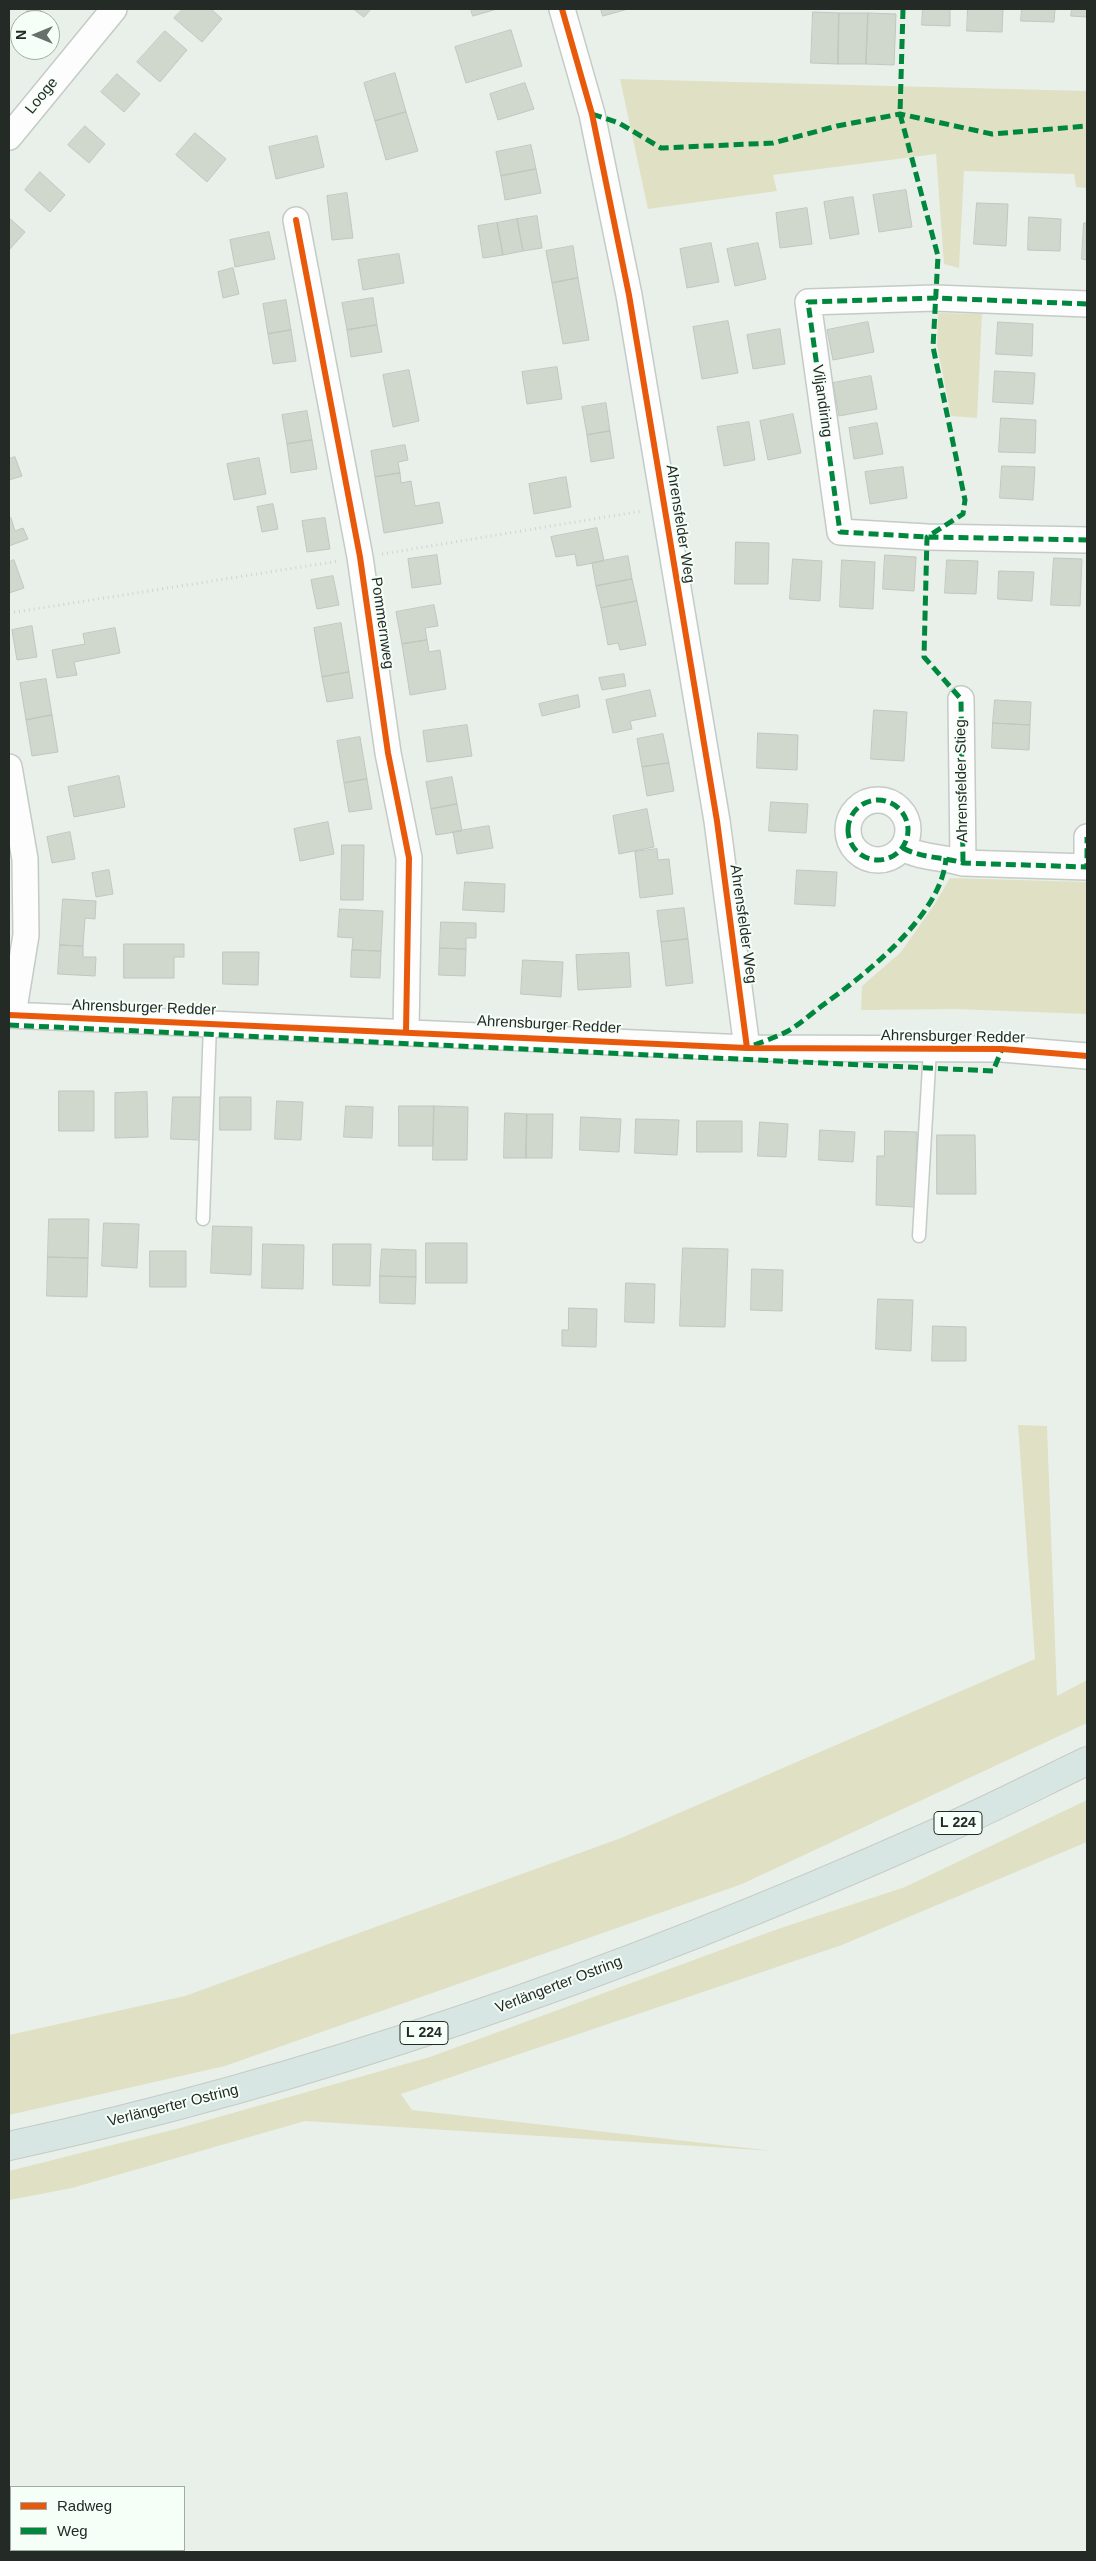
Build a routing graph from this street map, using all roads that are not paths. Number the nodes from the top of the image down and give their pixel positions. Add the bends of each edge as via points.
1 (114, 9) edge
2 (562, 9) edge
3 (9, 137) edge
4 (296, 220) dead end
5 (1087, 304) edge
6 (1087, 540) edge
7 (961, 699) dead end
8 (9, 767) edge
9 (1087, 837) edge
10 (903, 848) dead end
11 (963, 863) junction
12 (1087, 867) edge
13 (11, 1015) edge
14 (210, 1024) junction
15 (406, 1032) junction
16 (748, 1048) junction
17 (930, 1049) junction
18 (1087, 1056) edge
19 (203, 1219) dead end
20 (919, 1236) dead end
21 (1087, 1761) edge
22 (9, 2146) edge

1 - 3 street, Looge
2 - 16 street, Ahrensfelder Weg via 592,114 620,248 717,821
4 - 15 street, Pommernweg via 360,558 388,753 409,858
5 - 6 street, Viljandiring via 935,298 808,302 840,532
7 - 11 street, Ahrensfelder Stieg
8 - 13 street via 25,859 26,935
9 - 12 street, Ahrensfelder Stieg
10 - 11 street, Ahrensfelder Stieg via 912,853
11 - 12 street, Ahrensfelder Stieg
13 - 14 street, Ahrensburger Redder
14 - 15 street, Ahrensburger Redder
14 - 19 lane
15 - 16 street, Ahrensburger Redder
16 - 17 street, Ahrensburger Redder
17 - 18 street, Ahrensburger Redder via 1002,1049
17 - 20 lane
21 - 22 main road, Verlängerter Ostring / L 224 via 938,1832 827,1880 498,2009 274,2080

